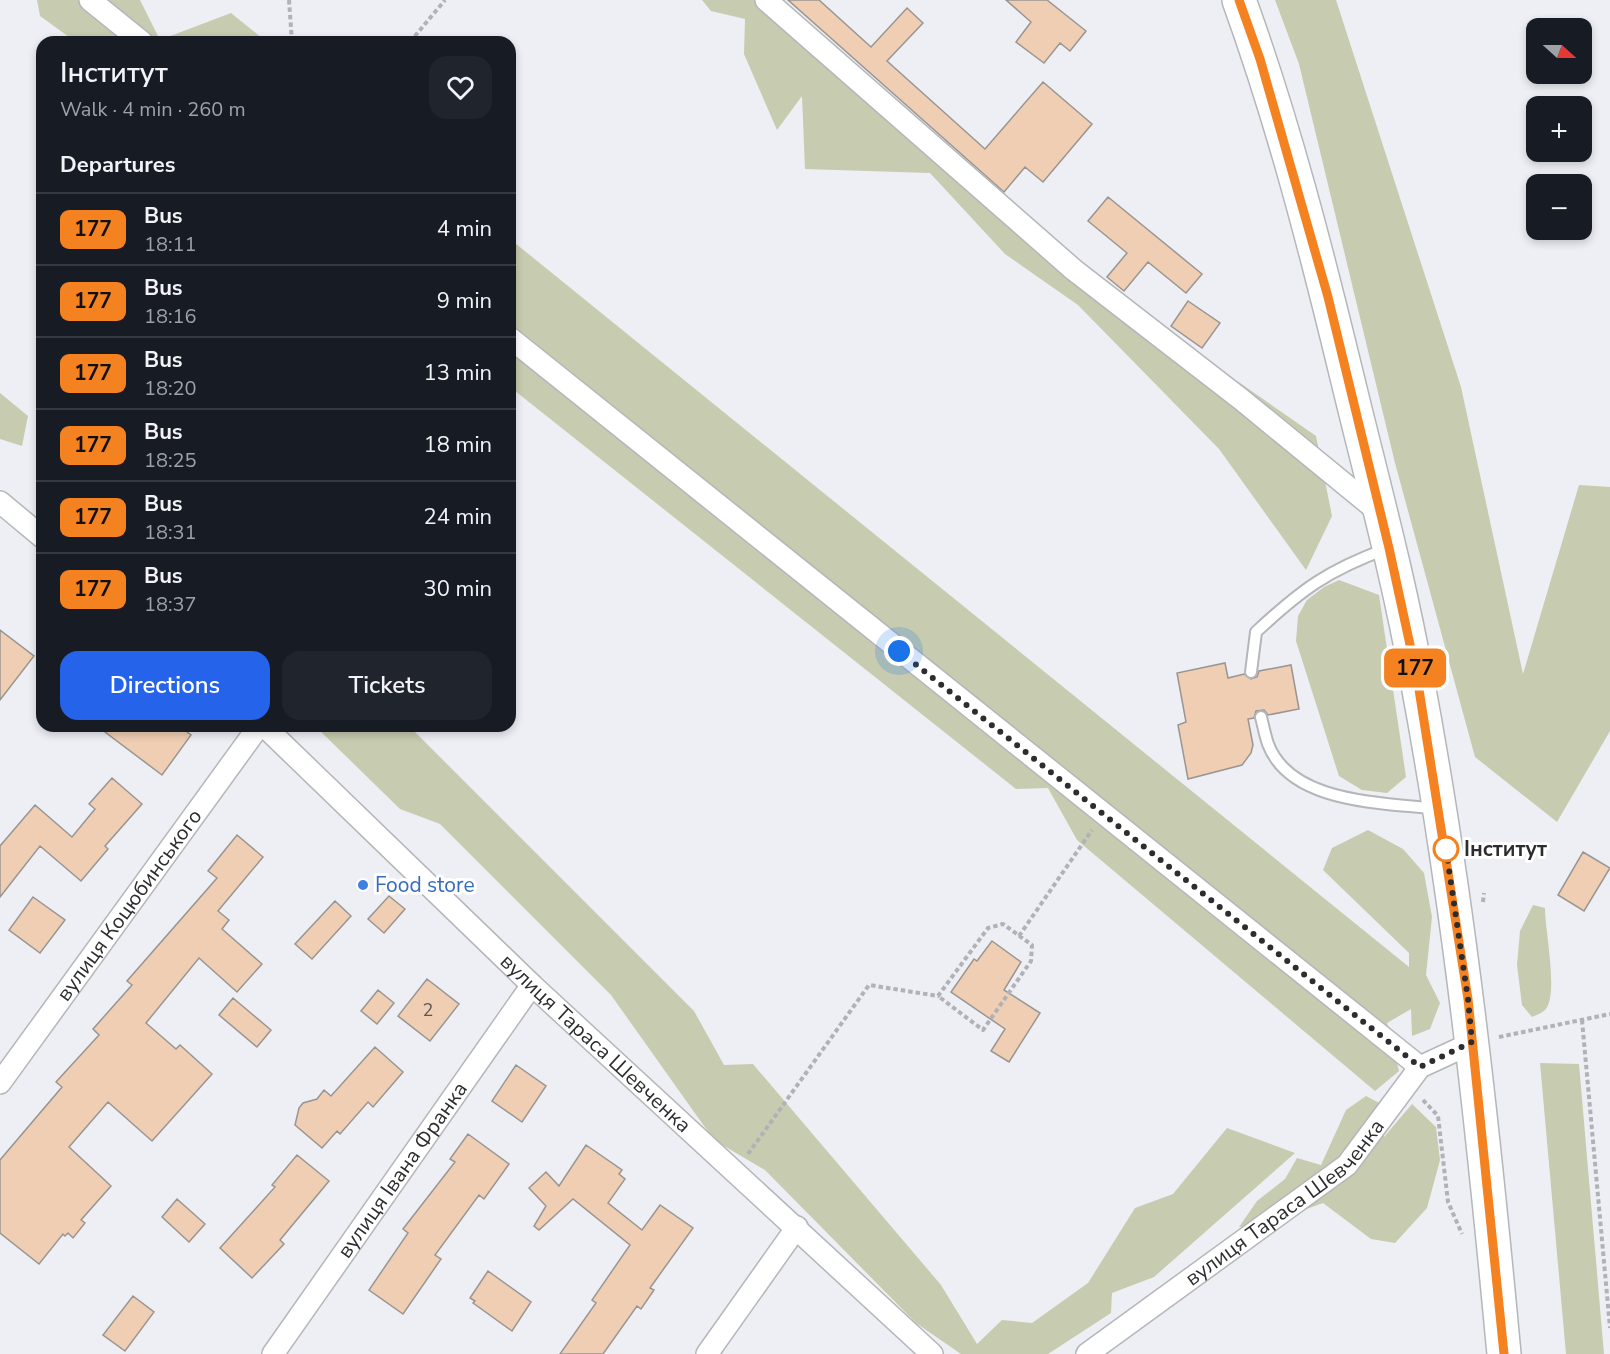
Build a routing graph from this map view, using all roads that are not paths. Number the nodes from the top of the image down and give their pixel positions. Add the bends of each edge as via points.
1 (90, 0) edge
2 (766, 0) edge
3 (1239, 0) edge
4 (135, 36) edge
5 (516, 343) edge
6 (0, 502) edge
7 (1380, 513) junction
8 (36, 532) edge
9 (1389, 548) junction
10 (1251, 672) dead end
11 (1261, 717) dead end
12 (255, 732) edge
13 (270, 732) edge
14 (1440, 810) junction
15 (532, 985) junction
16 (1472, 1042) junction
17 (1420, 1067) junction
18 (4, 1070) edge
19 (798, 1227) junction
20 (273, 1354) edge
21 (707, 1354) edge
22 (933, 1354) edge
23 (1087, 1354) edge
24 (1504, 1354) edge

1 - 4 street
2 - 7 street via 1074,270
3 - 7 main road via 1260,59 1328,297
5 - 17 street
6 - 8 street
7 - 9 main road
9 - 10 lane via 1347,563 1298,593 1256,632
9 - 14 main road
11 - 14 lane via 1268,745 1287,773 1325,794
12 - 18 street, вулиця Коцюбинського
13 - 15 street, вулиця Тараса Шевченка
14 - 16 main road
15 - 19 street, вулиця Тараса Шевченка
15 - 20 street, вулиця Івана Франка
16 - 17 street, вулиця Тараса Шевченка
16 - 24 main road
17 - 23 street, вулиця Тараса Шевченка via 1347,1165
19 - 21 street
19 - 22 street, вулиця Тараса Шевченка

